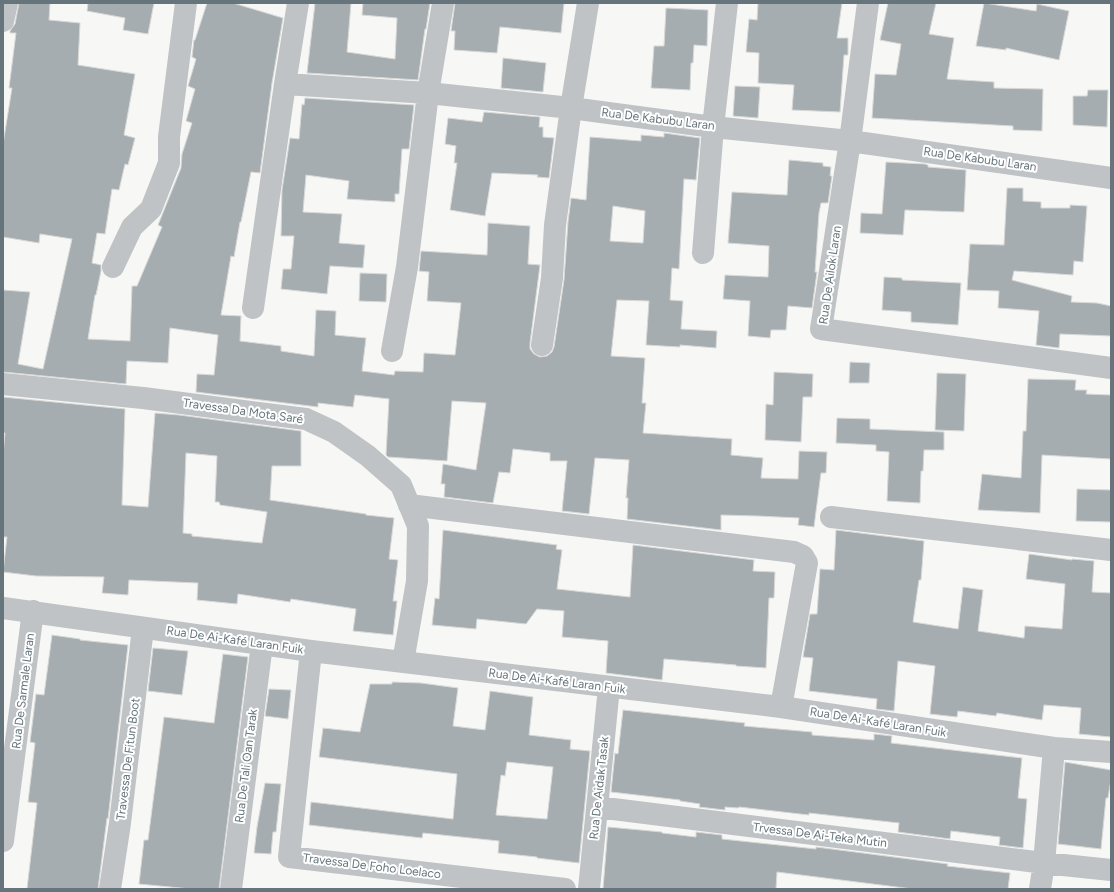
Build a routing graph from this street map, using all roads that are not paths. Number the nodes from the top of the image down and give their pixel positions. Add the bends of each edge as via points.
1 (7, 3) edge
2 (186, 3) edge
3 (298, 3) edge
4 (443, 3) edge
5 (588, 3) edge
6 (728, 3) edge
7 (868, 3) edge
8 (3, 22) edge
9 (285, 84) junction
10 (428, 93) junction
11 (571, 108) junction
12 (713, 127) junction
13 (850, 141) junction
14 (1111, 178) edge
15 (703, 253) dead end
16 (113, 267) dead end
17 (253, 308) dead end
18 (542, 345) dead end
19 (392, 351) dead end
20 (1111, 368) edge
21 (3, 384) edge
22 (409, 505) junction
23 (831, 517) dead end
24 (1111, 550) edge
25 (3, 608) edge
26 (33, 611) junction
27 (143, 628) junction
28 (262, 644) junction
29 (311, 651) junction
30 (403, 662) junction
31 (609, 687) junction
32 (781, 707) junction
33 (1054, 748) junction
34 (1111, 752) edge
35 (597, 807) junction
36 (3, 841) edge
37 (1044, 863) junction
38 (1111, 870) edge
39 (110, 889) edge
40 (231, 889) edge
41 (565, 889) edge
42 (589, 889) edge
43 (1040, 889) edge

1 - 8 street
2 - 16 street via 169,136 169,163 151,209 132,227
3 - 9 street
4 - 10 street
5 - 11 street
6 - 12 street
7 - 13 street, Rua De Ailok Laran
9 - 10 street, Rua De Kabubu Laran
9 - 17 street
10 - 11 street, Rua De Kabubu Laran
10 - 19 street via 407,267
11 - 12 street, Rua De Kabubu Laran
11 - 18 street
12 - 13 street, Rua De Kabubu Laran
12 - 15 street
13 - 14 street, Rua De Kabubu Laran
13 - 20 street, Rua De Ailok Laran via 821,329
21 - 22 street, Travessa Da Mota Saré via 143,398 306,419 334,432 368,456 401,485
22 - 30 street, Travessa Da Mota Saré via 418,526 417,581
22 - 32 street via 794,552 803,556 807,563
23 - 24 street
25 - 26 street, Rua De Ai-Kafé Laran Fuik
26 - 27 street, Rua De Ai-Kafé Laran Fuik
26 - 36 street, Rua De Sarmale Laran
27 - 28 street, Rua De Ai-Kafé Laran Fuik
27 - 39 street, Travessa De Fitun Boot
28 - 29 street, Rua De Ai-Kafé Laran Fuik
28 - 40 street, Rua De Tali Oan Tarak
29 - 30 street, Rua De Ai-Kafé Laran Fuik
29 - 41 street, Travessa De Foho Loelaco via 289,857
30 - 31 street, Rua De Ai-Kafé Laran Fuik
31 - 32 street, Rua De Ai-Kafé Laran Fuik
31 - 35 street, Rua De Aidak Tasak
32 - 33 street, Rua De Ai-Kafé Laran Fuik
33 - 34 street, Rua De Ai-Kafé Laran Fuik
33 - 37 street
35 - 37 street, Trvessa De Ai-Teka Mutin
35 - 42 street, Rua De Aidak Tasak
37 - 38 street, Trvessa De Ai-Teka Mutin
37 - 43 street

